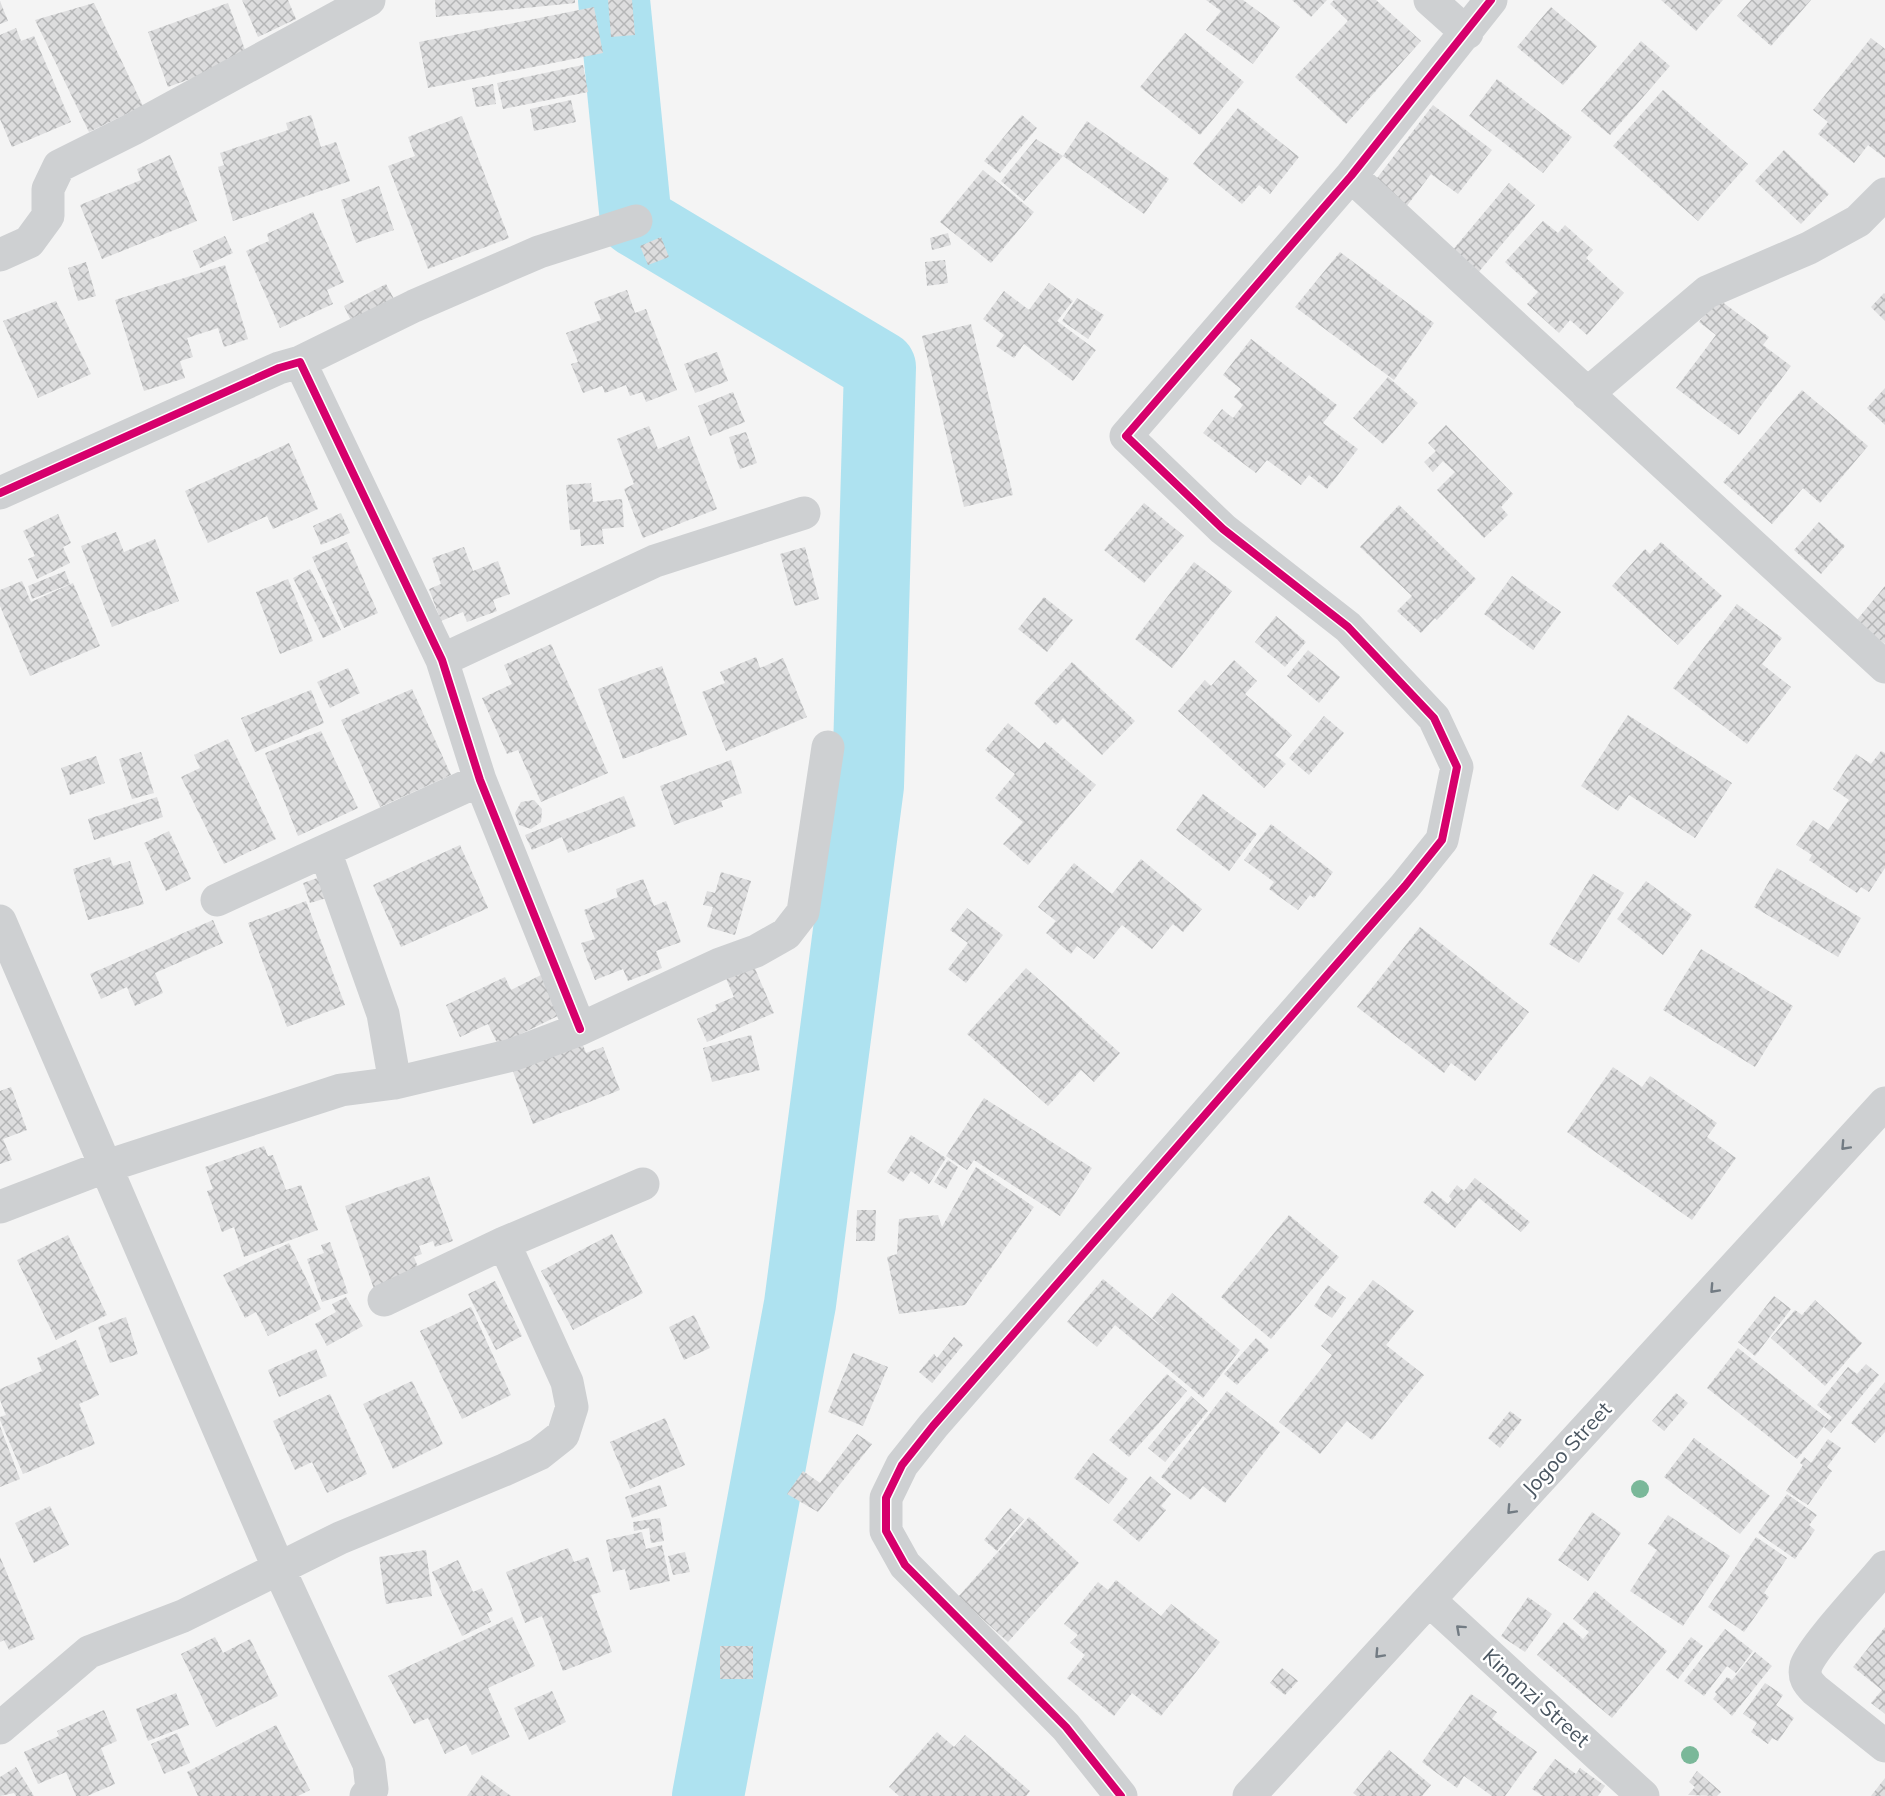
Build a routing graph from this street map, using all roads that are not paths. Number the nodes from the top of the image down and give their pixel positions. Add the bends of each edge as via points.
1 (369, 0) edge
2 (1430, 0) edge
3 (1491, 0) edge
4 (1467, 33) junction
5 (1351, 176) junction
6 (1885, 195) edge
7 (636, 221) dead end
8 (0, 255) edge
9 (300, 362) junction
10 (1587, 394) junction
11 (0, 493) edge
12 (804, 513) dead end
13 (442, 660) junction
14 (1885, 667) edge
15 (828, 747) dead end
16 (480, 780) junction
17 (325, 850) junction
18 (217, 900) dead end
19 (0, 921) edge
20 (580, 1029) junction
21 (394, 1083) junction
22 (1880, 1120) edge
23 (104, 1167) junction
24 (643, 1185) dead end
25 (0, 1207) edge
26 (504, 1243) junction
27 (384, 1300) dead end
28 (1885, 1567) edge
29 (279, 1569) junction
30 (1429, 1600) junction
31 (0, 1728) edge
32 (1885, 1746) edge
33 (366, 1796) edge
34 (1121, 1796) edge
35 (1249, 1796) edge
36 (1643, 1796) edge

1 - 8 street via 59,166 48,189 48,216 29,242
2 - 4 street
3 - 4 street
4 - 5 street
5 - 10 street
5 - 34 street via 1126,436 1223,529 1348,627 1434,718 1457,767 1442,840 933,1426 902,1465 886,1498 886,1531 904,1565 1066,1727
6 - 10 street via 1858,221 1809,248 1707,292
7 - 9 street via 539,252 414,306
9 - 11 street
9 - 13 street
10 - 14 street
12 - 13 street via 655,561
13 - 16 street
15 - 20 street via 803,912 786,934
16 - 17 street
16 - 20 street
17 - 18 street
17 - 21 street via 383,1014
19 - 23 street
20 - 21 street via 512,1055
21 - 23 street via 341,1090
22 -> 30 street, Jogoo Street
23 - 25 street
23 - 29 street
24 - 26 street
26 - 27 street
26 - 29 street via 567,1382 572,1407 563,1435 539,1454 410,1507
28 - 32 street via 1811,1656 1805,1675 1815,1690
29 - 31 street via 183,1616 89,1652
29 - 33 street via 369,1764 372,1789
30 -> 35 street, Jogoo Street
36 -> 30 street, Kinanzi Street

